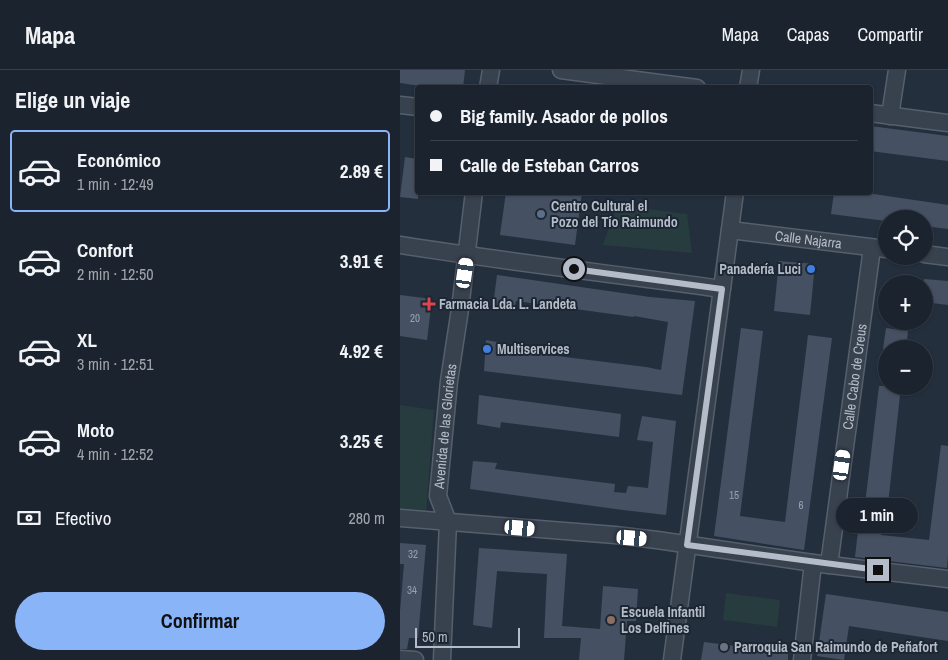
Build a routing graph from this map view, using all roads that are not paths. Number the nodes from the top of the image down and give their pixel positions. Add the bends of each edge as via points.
1 (491, 70) edge
2 (561, 70) edge
3 (750, 70) edge
4 (897, 70) edge
5 (488, 85) edge
6 (674, 85) edge
7 (748, 85) edge
8 (400, 105) edge
9 (415, 107) edge
10 (873, 113) edge
11 (890, 116) junction
12 (948, 123) edge
13 (474, 195) edge
14 (735, 195) edge
15 (730, 230) junction
16 (400, 245) edge
17 (878, 249) edge
18 (878, 254) edge
19 (933, 255) edge
20 (467, 256) junction
21 (948, 257) edge
22 (722, 289) junction
23 (400, 518) edge
24 (448, 522) junction
25 (687, 545) junction
26 (821, 564) junction
27 (948, 579) edge
28 (400, 659) edge
29 (415, 660) edge
30 (442, 660) edge
31 (672, 660) edge
32 (802, 660) edge

1 - 5 street
2 - 6 street
3 - 7 street
4 - 11 street
8 - 9 street
10 - 11 street
11 - 12 street
13 - 20 street, Avenida de las Glorietas
14 - 15 street
15 - 17 street, Calle Najarra
15 - 22 street
16 - 20 street
18 - 26 street, Calle Cabo de Creus
19 - 21 street
20 - 22 street
20 - 24 street, Avenida de las Glorietas via 449,381 438,496
22 - 25 street
23 - 24 street
24 - 25 street via 614,535
24 - 30 street, Avenida de las Glorietas
25 - 26 street
25 - 31 street
26 - 27 street
26 - 32 street, Calle Cabo de Creus
28 - 29 street

